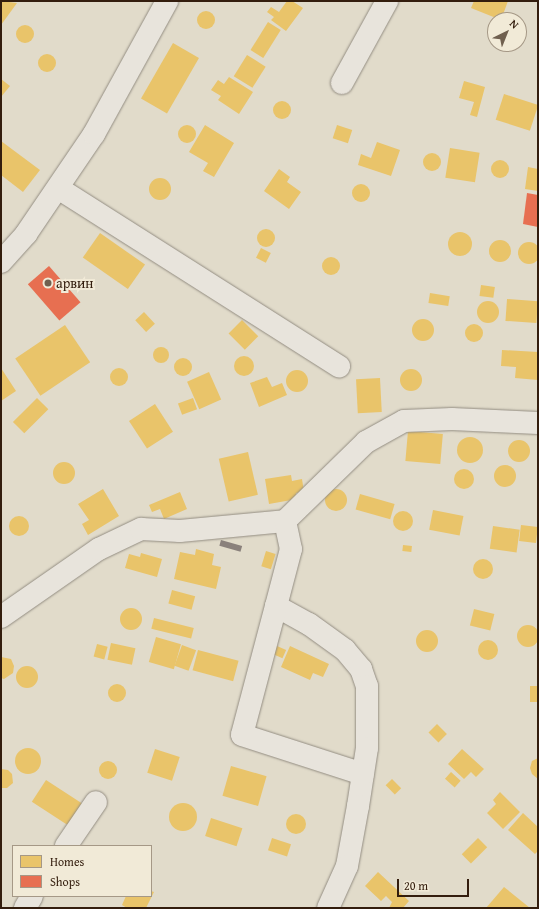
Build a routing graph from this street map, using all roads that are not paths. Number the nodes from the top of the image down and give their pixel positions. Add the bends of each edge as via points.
1 (166, 1) edge
2 (387, 1) edge
3 (342, 84) dead end
4 (58, 188) junction
5 (1, 262) edge
6 (339, 366) dead end
7 (538, 423) edge
8 (285, 521) junction
9 (276, 606) junction
10 (1, 617) edge
11 (363, 774) junction
12 (96, 802) dead end
13 (67, 845) edge
14 (31, 897) edge
15 (25, 908) edge
16 (328, 908) edge

1 - 4 street via 94,134
2 - 3 street
4 - 5 street via 26,234
4 - 6 street
7 - 8 street via 452,418 404,421 366,442
8 - 9 street via 290,549
8 - 10 street via 180,531 141,529 99,549
9 - 11 street via 309,624 345,650 361,669 367,686 368,702 367,748
9 - 11 street via 242,735
11 - 16 street via 347,866
12 - 13 street
14 - 15 street

